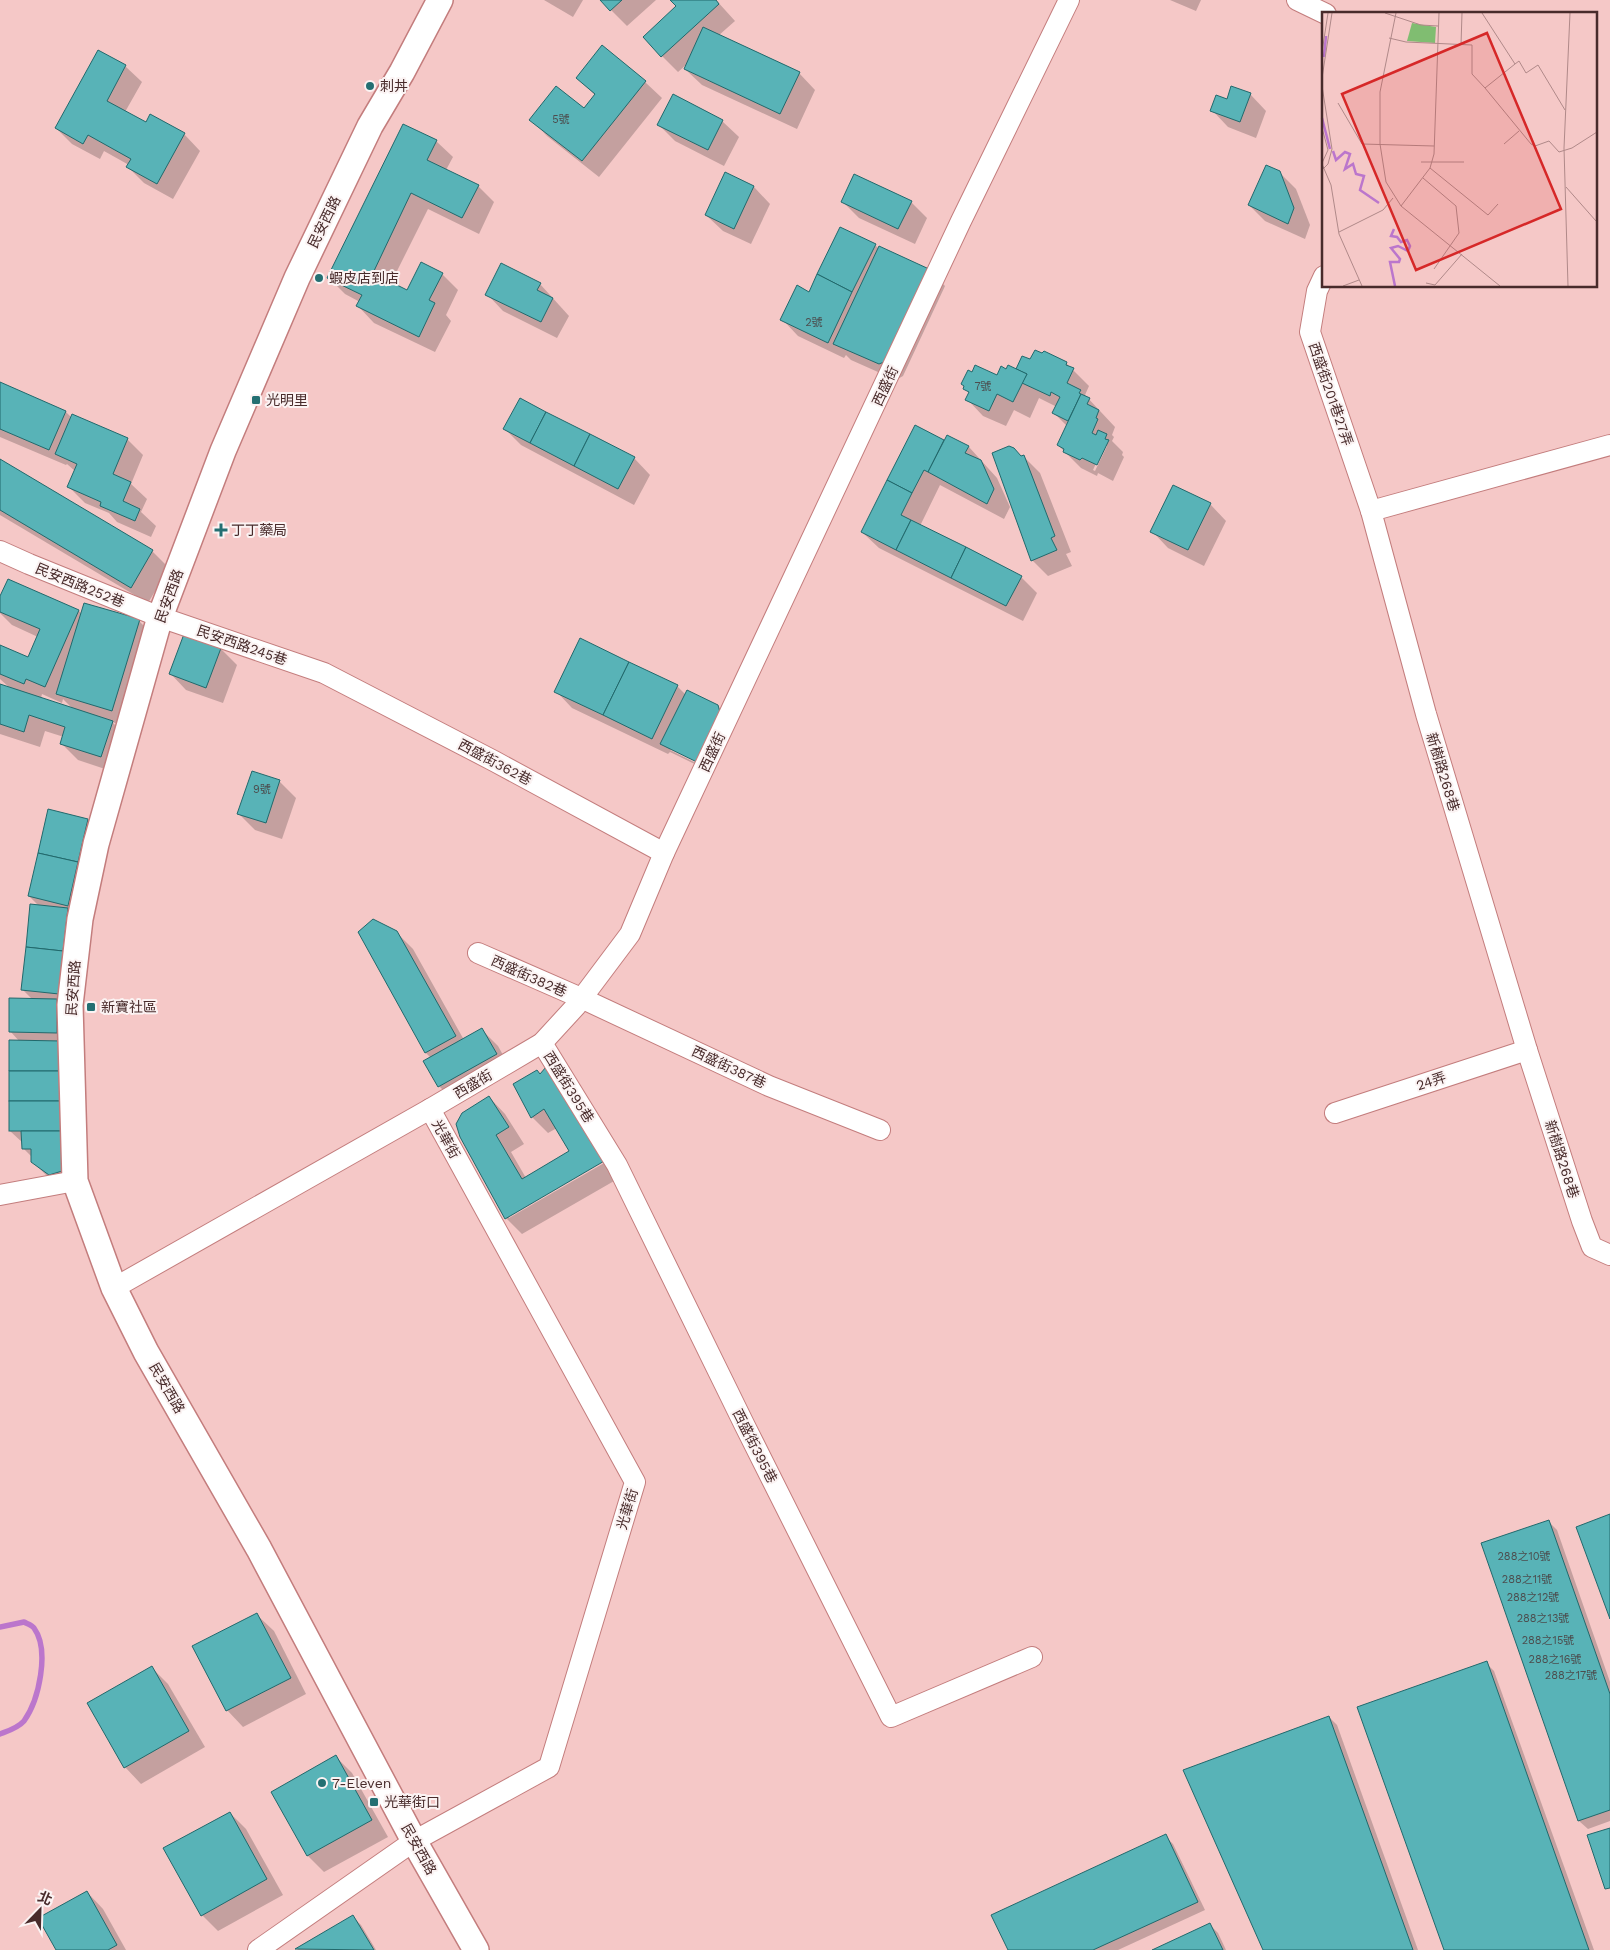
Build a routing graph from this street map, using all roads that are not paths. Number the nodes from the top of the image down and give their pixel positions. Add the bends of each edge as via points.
1 (440, 0) edge
2 (1069, 0) edge
3 (1297, 0) edge
4 (1326, 9) edge
5 (1322, 280) edge
6 (1610, 444) edge
7 (1371, 511) junction
8 (0, 551) edge
9 (160, 617) junction
10 (324, 674) joint
11 (664, 853) junction
12 (478, 953) dead end
13 (581, 998) junction
14 (542, 1043) junction
15 (1527, 1050) junction
16 (430, 1109) junction
17 (1335, 1112) dead end
18 (880, 1130) dead end
19 (75, 1181) junction
20 (0, 1194) edge
21 (1610, 1255) edge
22 (114, 1288) junction
23 (1032, 1657) dead end
24 (414, 1841) junction
25 (258, 1950) edge
26 (476, 1950) edge

1 - 9 street, 民安西路 via 370,126 297,278 223,451
2 - 11 street, 西盛街 via 961,221
3 - 4 street
5 - 7 street, 西盛街201巷27弄 via 1310,332
6 - 7 street
7 - 15 street, 新樹路268巷 via 1426,714
8 - 9 street, 民安西路252巷
9 - 10 street, 民安西路245巷
9 - 19 street, 民安西路 via 96,844 80,919 70,1005
10 - 11 street, 西盛街362巷
11 - 13 street, 西盛街 via 630,934
12 - 13 street, 西盛街382巷
13 - 14 street, 西盛街
13 - 18 street, 西盛街387巷 via 769,1086
14 - 16 street, 西盛街
14 - 23 street, 西盛街395巷 via 617,1165 891,1717
15 - 17 street, 24弄
15 - 21 street, 新樹路268巷 via 1585,1230 1592,1247
16 - 22 street, 西盛街
16 - 24 street, 光華街 via 635,1482 550,1767
19 - 20 street
19 - 22 street, 民安西路
22 - 24 street, 民安西路 via 146,1352 259,1549
24 - 25 street, 光華街
24 - 26 street, 民安西路

